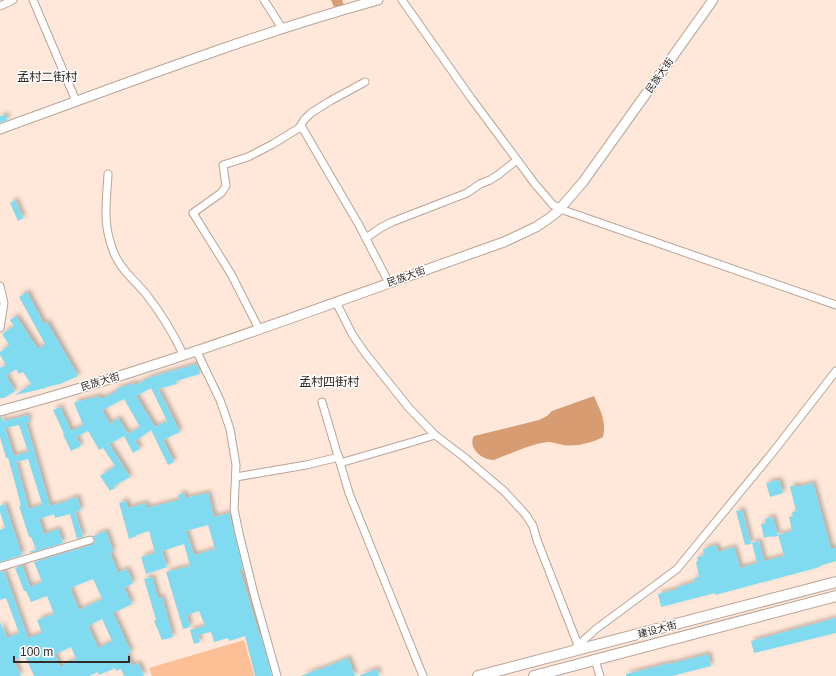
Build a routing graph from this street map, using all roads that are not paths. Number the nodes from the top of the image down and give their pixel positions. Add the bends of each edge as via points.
1 (13, 0) edge
2 (33, 0) edge
3 (264, 0) edge
4 (378, 0) edge
5 (402, 0) edge
6 (713, 0) edge
7 (0, 6) edge
8 (282, 28) junction
9 (365, 82) dead end
10 (76, 101) junction
11 (299, 128) junction
12 (0, 129) edge
13 (517, 160) junction
14 (108, 174) dead end
15 (560, 208) junction
16 (366, 238) junction
17 (389, 283) junction
18 (0, 286) edge
19 (336, 302) junction
20 (836, 305) edge
21 (0, 328) edge
22 (259, 329) junction
23 (196, 350) junction
24 (183, 354) junction
25 (836, 372) edge
26 (322, 402) dead end
27 (0, 410) edge
28 (434, 434) junction
29 (339, 460) junction
30 (236, 477) junction
31 (90, 540) dead end
32 (0, 567) edge
33 (836, 582) edge
34 (836, 596) edge
35 (574, 648) junction
36 (595, 660) junction
37 (277, 676) edge
38 (422, 676) edge
39 (478, 676) edge
40 (534, 676) edge
41 (600, 676) edge

1 - 7 street
2 - 10 street
3 - 8 street
4 - 8 main road
5 - 13 street
6 - 15 main road, 民族大街 via 583,182
8 - 10 main road
9 - 11 street via 312,113
10 - 12 main road
11 - 16 street via 303,129
11 - 22 street via 248,157 223,165 226,186 221,193 192,213 231,274
13 - 15 street via 553,205
13 - 16 street via 498,175 467,193 392,222
14 - 24 street via 107,225 114,253 155,306
15 - 17 main road, 民族大街 via 536,227 516,237
15 - 20 street
16 - 17 street
17 - 19 main road, 民族大街
18 - 21 street via 4,302
19 - 22 main road, 民族大街
19 - 28 street via 365,353 409,408
22 - 23 main road, 民族大街
23 - 24 main road, 民族大街
23 - 30 street via 226,415 234,448
24 - 27 main road, 民族大街
25 - 35 street via 677,569
26 - 29 street
28 - 29 street via 409,444
28 - 35 street via 494,482 526,515 533,526
29 - 30 street
29 - 38 street via 349,493
30 - 37 street via 234,509
31 - 32 street
33 - 35 main road, 建设大街
34 - 36 main road, 建设大街
35 - 39 main road, 建设大街
36 - 40 main road, 建设大街
36 - 41 street

